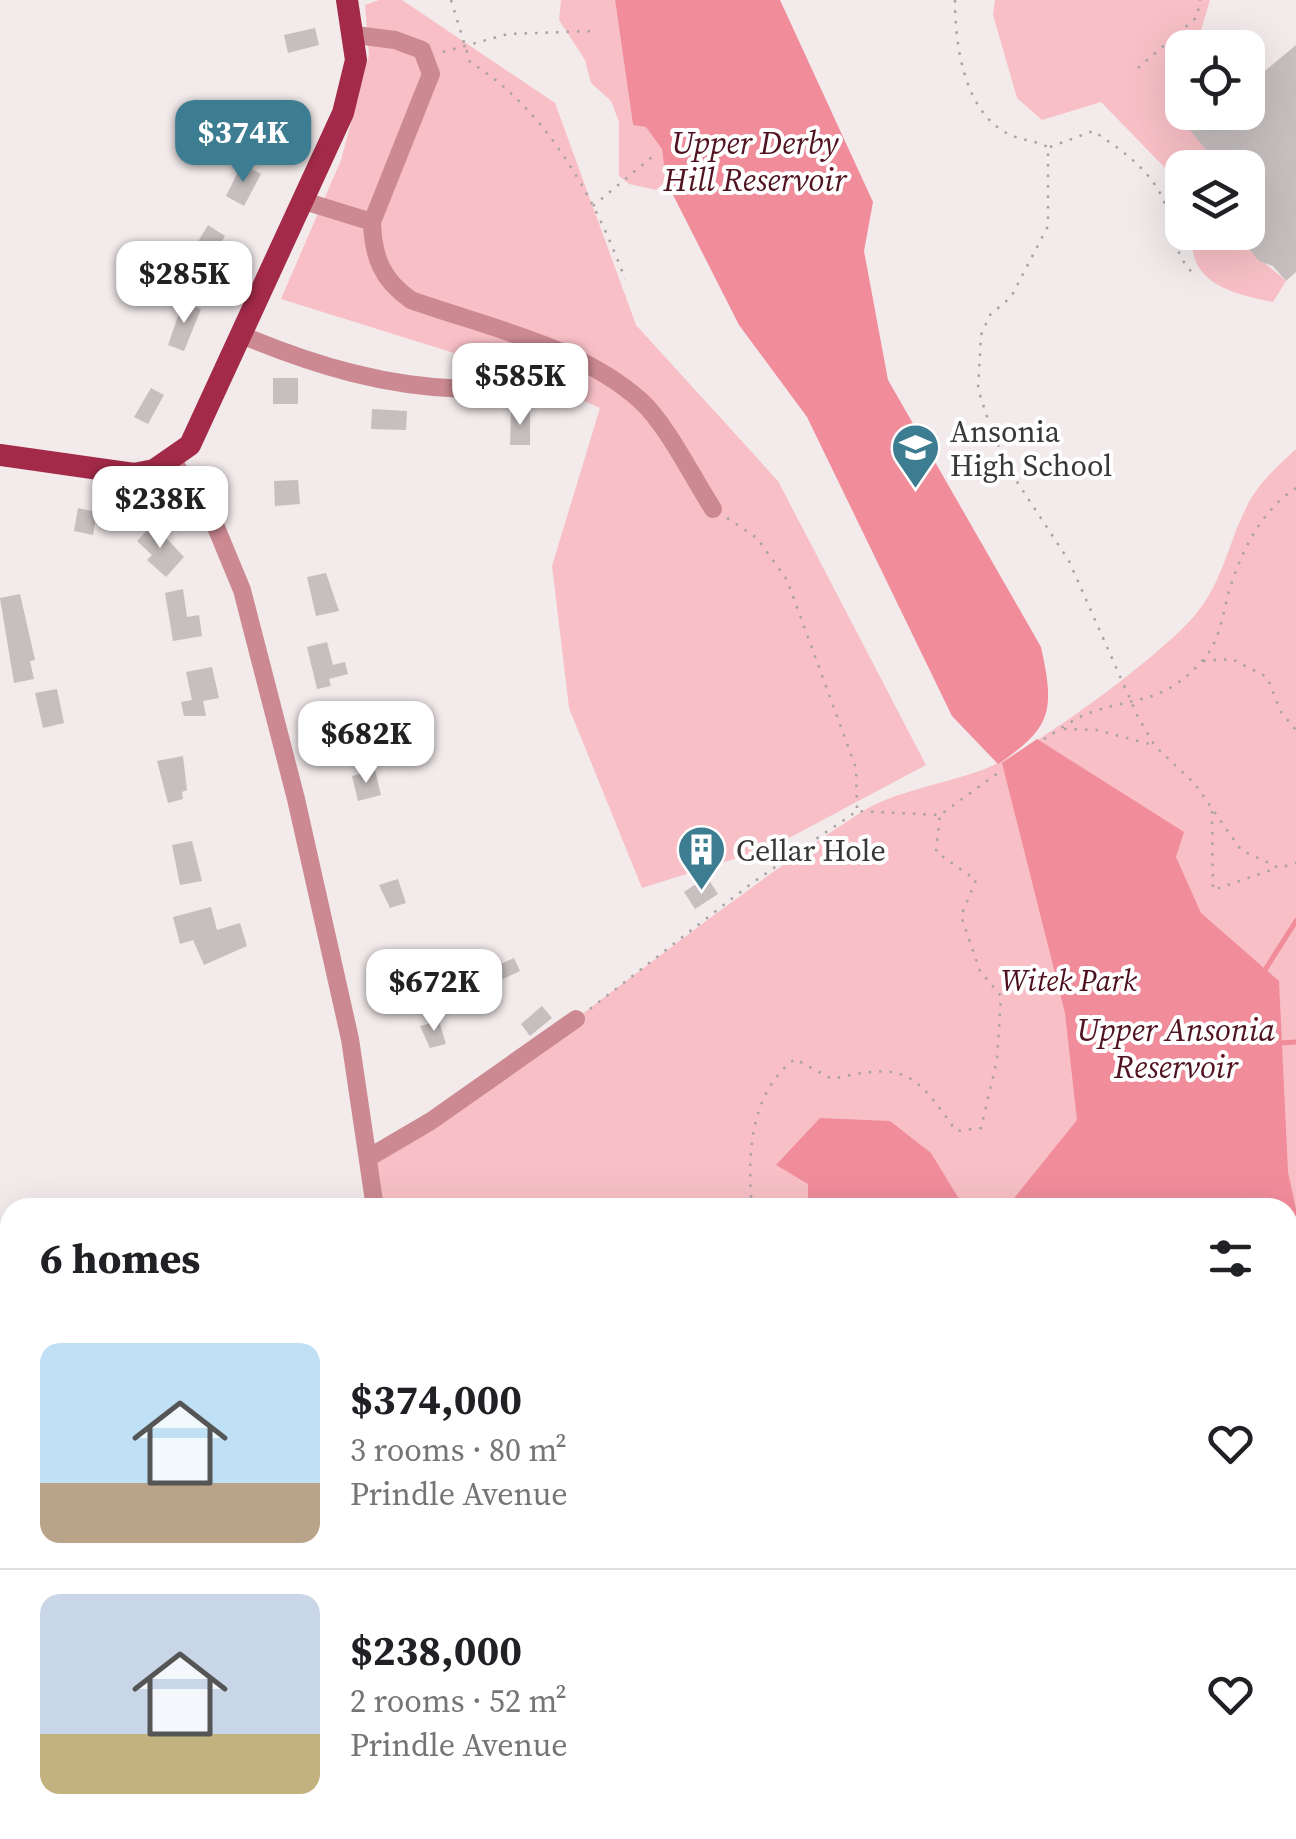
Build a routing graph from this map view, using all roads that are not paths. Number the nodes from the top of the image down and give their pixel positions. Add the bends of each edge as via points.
1 (347, 0) edge
2 (356, 35) junction
3 (304, 201) junction
4 (372, 222) junction
5 (244, 336) junction
6 (466, 389) dead end
7 (0, 455) edge
8 (172, 460) junction
9 (713, 509) road end
10 (576, 1019) road end
11 (368, 1158) junction
12 (374, 1198) edge

1 - 2 main road
2 - 3 main road via 347,101
2 - 4 street via 422,50 432,74
3 - 4 street
3 - 5 main road
4 - 9 street via 378,268 392,288 610,378 644,403
5 - 6 street via 311,364 417,388
5 - 8 main road via 199,431
7 - 8 main road via 112,473 154,470
8 - 11 street via 213,520 242,590 346,1021
10 - 11 street
11 - 12 street

